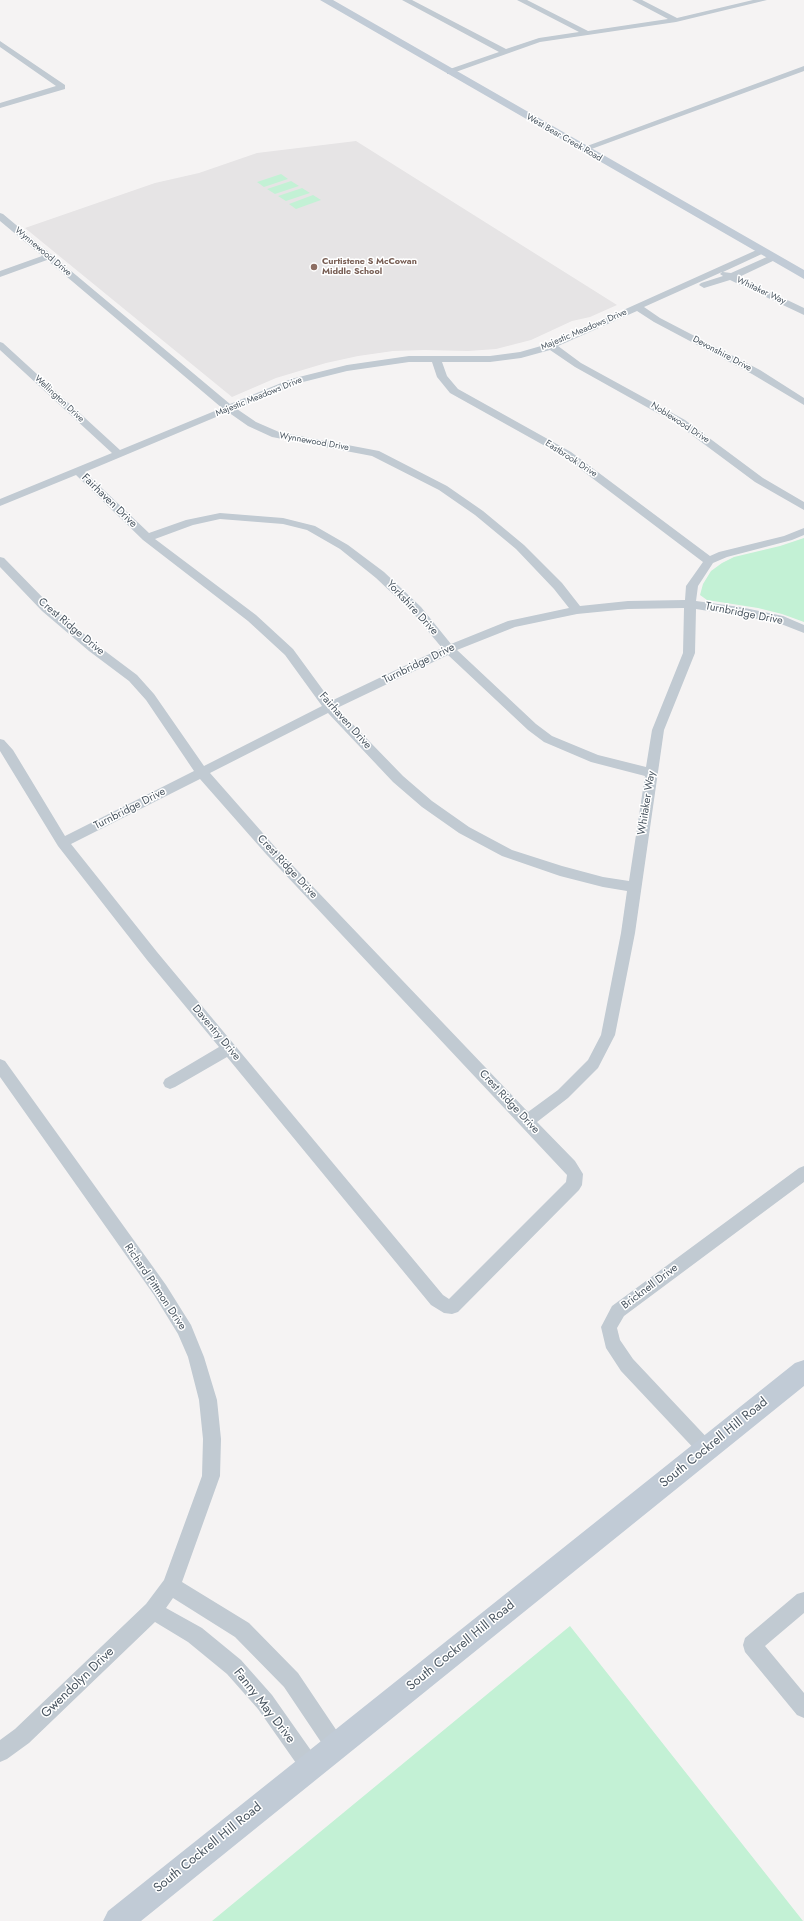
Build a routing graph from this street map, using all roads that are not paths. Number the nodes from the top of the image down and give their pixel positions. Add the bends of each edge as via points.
1 (325, 0) edge
2 (406, 0) edge
3 (521, 0) edge
4 (636, 0) edge
5 (764, 0) edge
6 (749, 1) edge
7 (676, 20) junction
8 (587, 33) junction
9 (0, 43) edge
10 (505, 52) junction
11 (804, 68) edge
12 (450, 72) junction
13 (0, 106) edge
14 (584, 149) junction
15 (0, 216) edge
16 (761, 251) junction
17 (48, 257) junction
18 (772, 258) junction
19 (719, 270) junction
20 (0, 274) edge
21 (804, 276) edge
22 (731, 277) junction
23 (665, 296) junction
24 (639, 308) junction
25 (804, 312) edge
26 (0, 345) edge
27 (552, 346) junction
28 (436, 359) junction
29 (804, 402) edge
30 (230, 409) junction
31 (119, 454) junction
32 (78, 471) junction
33 (0, 503) edge
34 (804, 507) edge
35 (804, 531) edge
36 (148, 538) junction
37 (0, 560) edge
38 (709, 561) junction
39 (690, 604) junction
40 (577, 610) junction
41 (804, 629) edge
42 (449, 649) junction
43 (329, 707) junction
44 (0, 742) edge
45 (652, 772) junction
46 (202, 773) junction
47 (63, 843) junction
48 (635, 886) junction
49 (229, 1048) junction
50 (0, 1065) edge
51 (170, 1083) dead end
52 (527, 1121) junction
53 (804, 1173) edge
54 (575, 1174) joint
55 (804, 1371) edge
56 (706, 1449) junction
57 (171, 1586) junction
58 (804, 1601) edge
59 (153, 1611) junction
60 (804, 1708) edge
61 (336, 1747) junction
62 (0, 1752) edge
63 (310, 1766) junction
64 (118, 1921) edge

1 - 12 main road, West Bear Creek Road
2 - 10 street
3 - 8 street
4 - 7 street
5 - 6 street
6 - 7 street
7 - 8 street
8 - 10 street via 539,40
9 - 13 street via 62,87
10 - 12 street
11 - 14 street
12 - 14 main road, West Bear Creek Road
14 - 16 main road, West Bear Creek Road
15 - 17 street, Wynnewood Drive
16 - 18 main road, West Bear Creek Road
16 - 19 street, Majestic Meadows Drive
17 - 20 street
17 - 30 street, Wynnewood Drive
18 - 21 main road, West Bear Creek Road
18 - 22 street, Majestic Meadows Drive
19 - 22 street, Whitaker Way
19 - 23 street, Majestic Meadows Drive
22 - 23 street, Majestic Meadows Drive
22 - 25 street, Whitaker Way
23 - 24 street, Majestic Meadows Drive
24 - 27 street, Majestic Meadows Drive
24 - 29 street, Devonshire Drive via 756,372
26 - 31 street, Wellington Drive
27 - 28 street, Majestic Meadows Drive via 506,358
27 - 34 street, Noblewood Drive via 578,365 681,422 759,480
28 - 30 street, Majestic Meadows Drive via 409,359 347,368 295,381
28 - 38 street, Eastbrook Drive via 442,378 454,391 567,454
30 - 31 street, Majestic Meadows Drive
30 - 40 street, Wynnewood Drive via 252,424 276,435 375,453 444,488 520,547 558,586
31 - 32 street, Majestic Meadows Drive
32 - 33 street, Majestic Meadows Drive
32 - 36 street, Fairhaven Drive
35 - 38 street via 788,538 723,554
36 - 42 street, Yorkshire Drive via 184,524 220,516 283,521 311,528 344,547 380,575 417,610
36 - 43 street, Fairhaven Drive via 252,618 289,652
37 - 46 street, Crest Ridge Drive via 46,608 133,678 150,697
38 - 39 street, Whitaker Way via 692,586
39 - 40 street, Turnbridge Drive via 628,605
39 - 41 street, Turnbridge Drive via 779,619
39 - 45 street, Whitaker Way via 689,653 658,730
40 - 42 street, Turnbridge Drive via 512,624 471,638
42 - 43 street, Turnbridge Drive
42 - 45 street, Yorkshire Drive via 548,739 595,759
43 - 46 street, Turnbridge Drive
43 - 48 street, Fairhaven Drive via 398,779 426,804 464,830 507,853 554,869 603,882
44 - 47 street, Daventry Drive
45 - 48 street, Whitaker Way
46 - 47 street, Turnbridge Drive
46 - 52 street, Crest Ridge Drive via 271,850
47 - 49 street, Daventry Drive
48 - 52 street, Whitaker Way via 608,1035 593,1064 563,1094
49 - 51 street
49 - 54 street, Daventry Drive via 444,1306 452,1307 574,1185
50 - 57 street, Richard Pittmon Drive via 160,1290 185,1330 196,1357 208,1400 212,1439 211,1476
52 - 54 street, Crest Ridge Drive
53 - 56 street, Bricknell Drive via 618,1311 609,1327 612,1344 627,1365
55 - 56 main road, South Cockrell Hill Road
56 - 61 main road, South Cockrell Hill Road
57 - 59 street, Richard Pittmon Drive
57 - 61 street via 242,1630 291,1680
58 - 60 street via 752,1645
59 - 62 street, Gwendolyn Drive via 22,1736
59 - 63 street, Fanny May Drive via 195,1635 234,1667 265,1702
61 - 63 main road, South Cockrell Hill Road
63 - 64 main road, South Cockrell Hill Road

